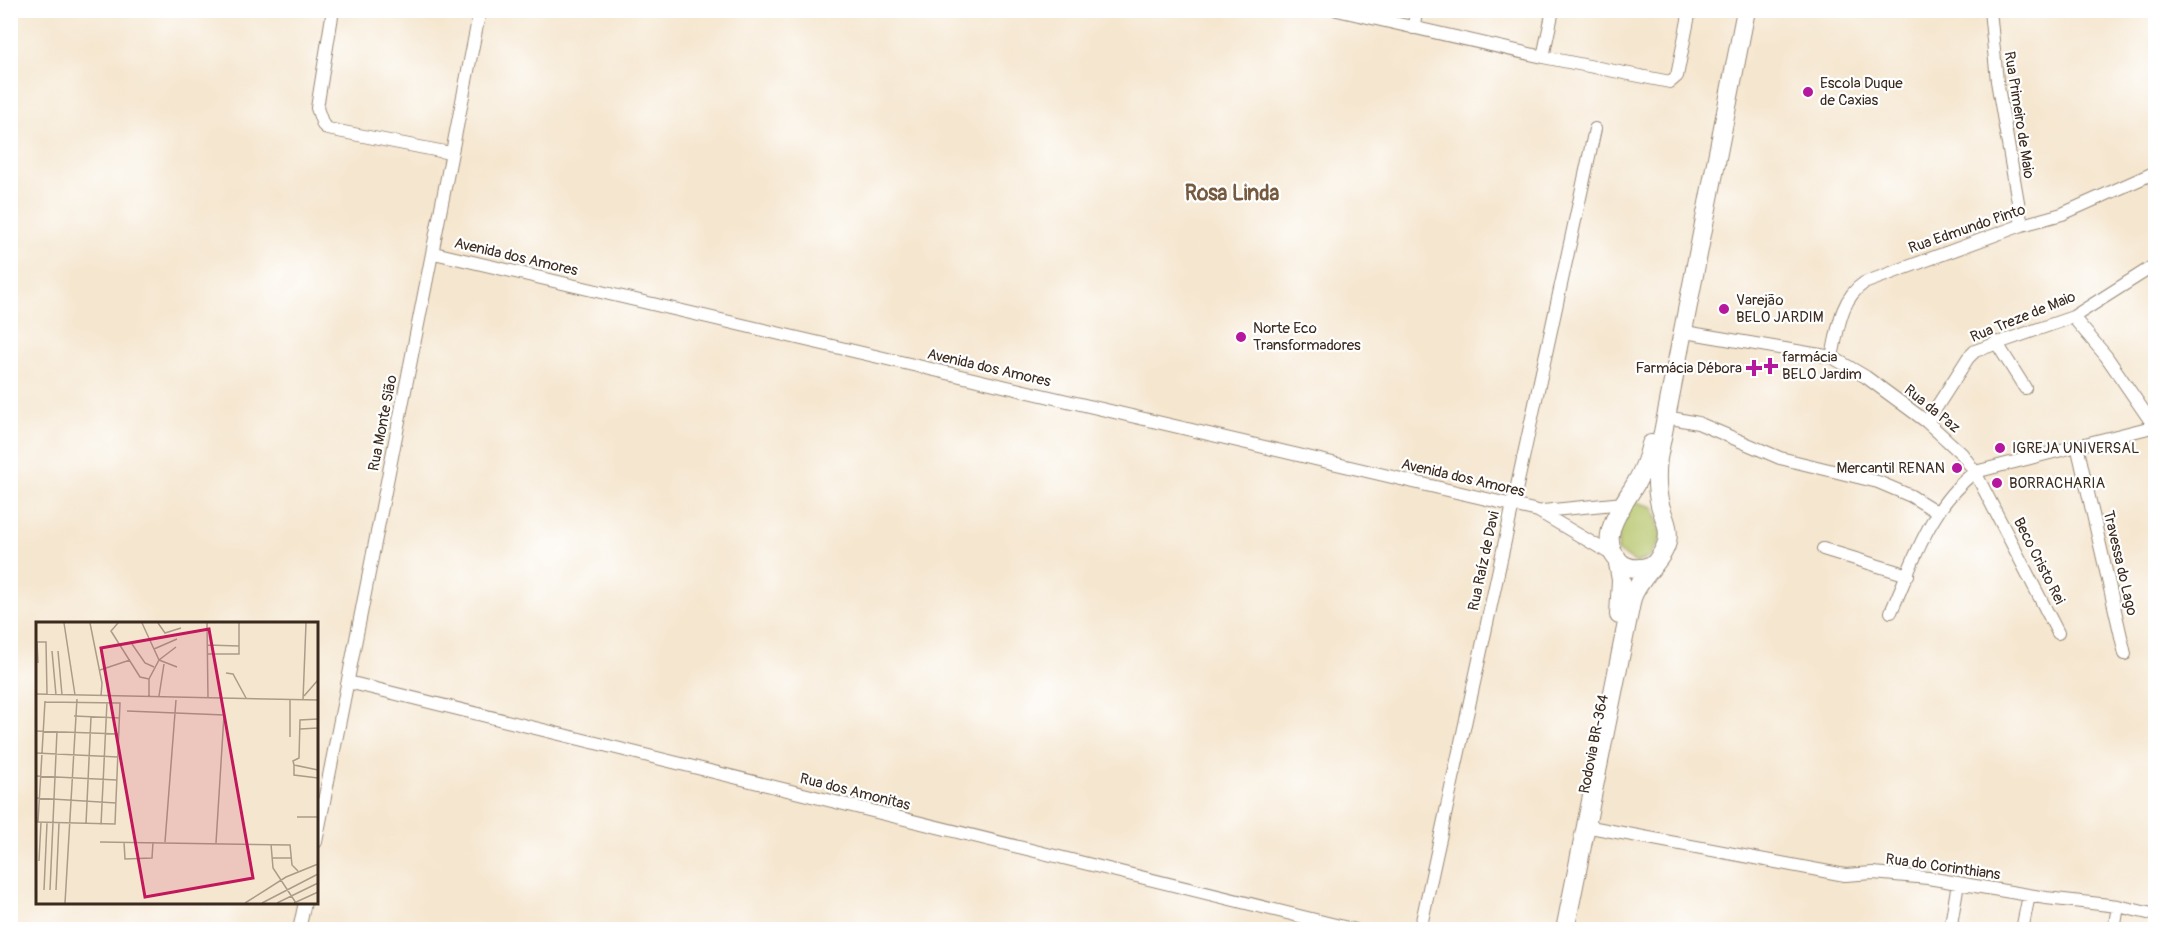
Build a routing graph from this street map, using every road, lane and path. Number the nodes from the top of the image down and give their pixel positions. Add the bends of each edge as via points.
1 (333, 10) edge
2 (480, 10) edge
3 (1337, 10) edge
4 (1417, 10) edge
5 (1553, 10) edge
6 (1690, 10) edge
7 (1737, 10) edge
8 (1746, 10) edge
9 (1990, 10) edge
10 (1413, 28) junction
11 (1543, 57) junction
12 (1595, 129) dead end
13 (450, 153) junction
14 (2156, 172) edge
15 (2022, 225) junction
16 (434, 253) junction
17 (2155, 265) edge
18 (2073, 317) junction
19 (1685, 332) junction
20 (1996, 342) junction
21 (1832, 357) junction
22 (2025, 388) dead end
23 (1666, 417) junction
24 (1927, 422) junction
25 (2155, 426) edge
26 (2078, 445) junction
27 (1975, 472) junction
28 (1624, 503) junction
29 (1512, 505) junction
30 (1661, 508) junction
31 (1538, 511) junction
32 (1937, 512) junction
33 (1823, 549) dead end
34 (1617, 558) junction
35 (1652, 565) junction
36 (1908, 575) junction
37 (1891, 612) dead end
38 (2058, 633) dead end
39 (2125, 654) dead end
40 (348, 682) junction
41 (1585, 826) junction
42 (318, 832) edge
43 (1958, 883) junction
44 (2029, 895) junction
45 (304, 904) edge
46 (2118, 906) junction
47 (2156, 915) edge
48 (299, 930) edge
49 (1356, 930) edge
50 (1420, 930) edge
51 (1558, 930) edge
52 (1565, 930) edge
53 (1950, 930) edge
54 (2022, 930) edge
55 (2114, 930) edge

1 - 13 street via 317,108 323,125
2 - 13 street, Rua Monte Sião
3 - 10 street
4 - 10 street
5 - 11 street
6 - 11 street via 1677,76 1672,82
7 - 28 highway via 1649,451
8 - 19 highway
9 - 15 street, Rua Primeiro de Maio via 1997,81
10 - 11 street
12 - 29 street, Rua Raíz de Davi
13 - 16 street, Rua Monte Sião
14 - 15 street, Rua Edmundo Pinto via 2062,214
15 - 21 street, Rua Edmundo Pinto via 1857,288 1846,304
16 - 29 street, Avenida dos Amores
16 - 40 street, Rua Monte Sião
17 - 18 street, Rua Treze de Maio
18 - 20 street, Rua Treze de Maio
18 - 25 street
19 - 21 street, Rua da Paz
19 - 23 highway
20 - 22 street
20 - 24 street, Rua Treze de Maio via 1970,356
21 - 24 street, Rua da Paz
23 - 30 highway via 1655,478
23 - 32 street via 1698,423 1780,458 1878,482
24 - 27 street, Rua da Paz via 1962,454
25 - 26 street
26 - 27 street
26 - 39 street, Travessa do Lago
27 - 32 street
27 - 38 street, Beco Cristo Rei
28 - 30 highway via 1646,498
28 - 31 street, Avenida dos Amores
28 - 34 highway via 1612,526 1611,540
29 - 31 street, Avenida dos Amores
29 - 50 street, Rua Raíz de Davi
30 - 35 highway via 1668,527 1666,542
31 - 34 street, Avenida dos Amores
32 - 36 street
33 - 36 street
34 - 35 highway via 1635,568
34 - 51 highway, Rodovia BR-364 via 1617,629
35 - 41 highway via 1632,598
36 - 37 street
40 - 42 street, Rua Monte Sião
40 - 49 street, Rua dos Amonitas
41 - 43 street, Rua do Corinthians via 1845,875 1882,873
41 - 52 highway
43 - 44 street, Rua do Corinthians
43 - 53 street
44 - 46 street, Rua do Corinthians
44 - 54 street
45 - 48 street
46 - 47 street, Rua do Corinthians
46 - 55 street

